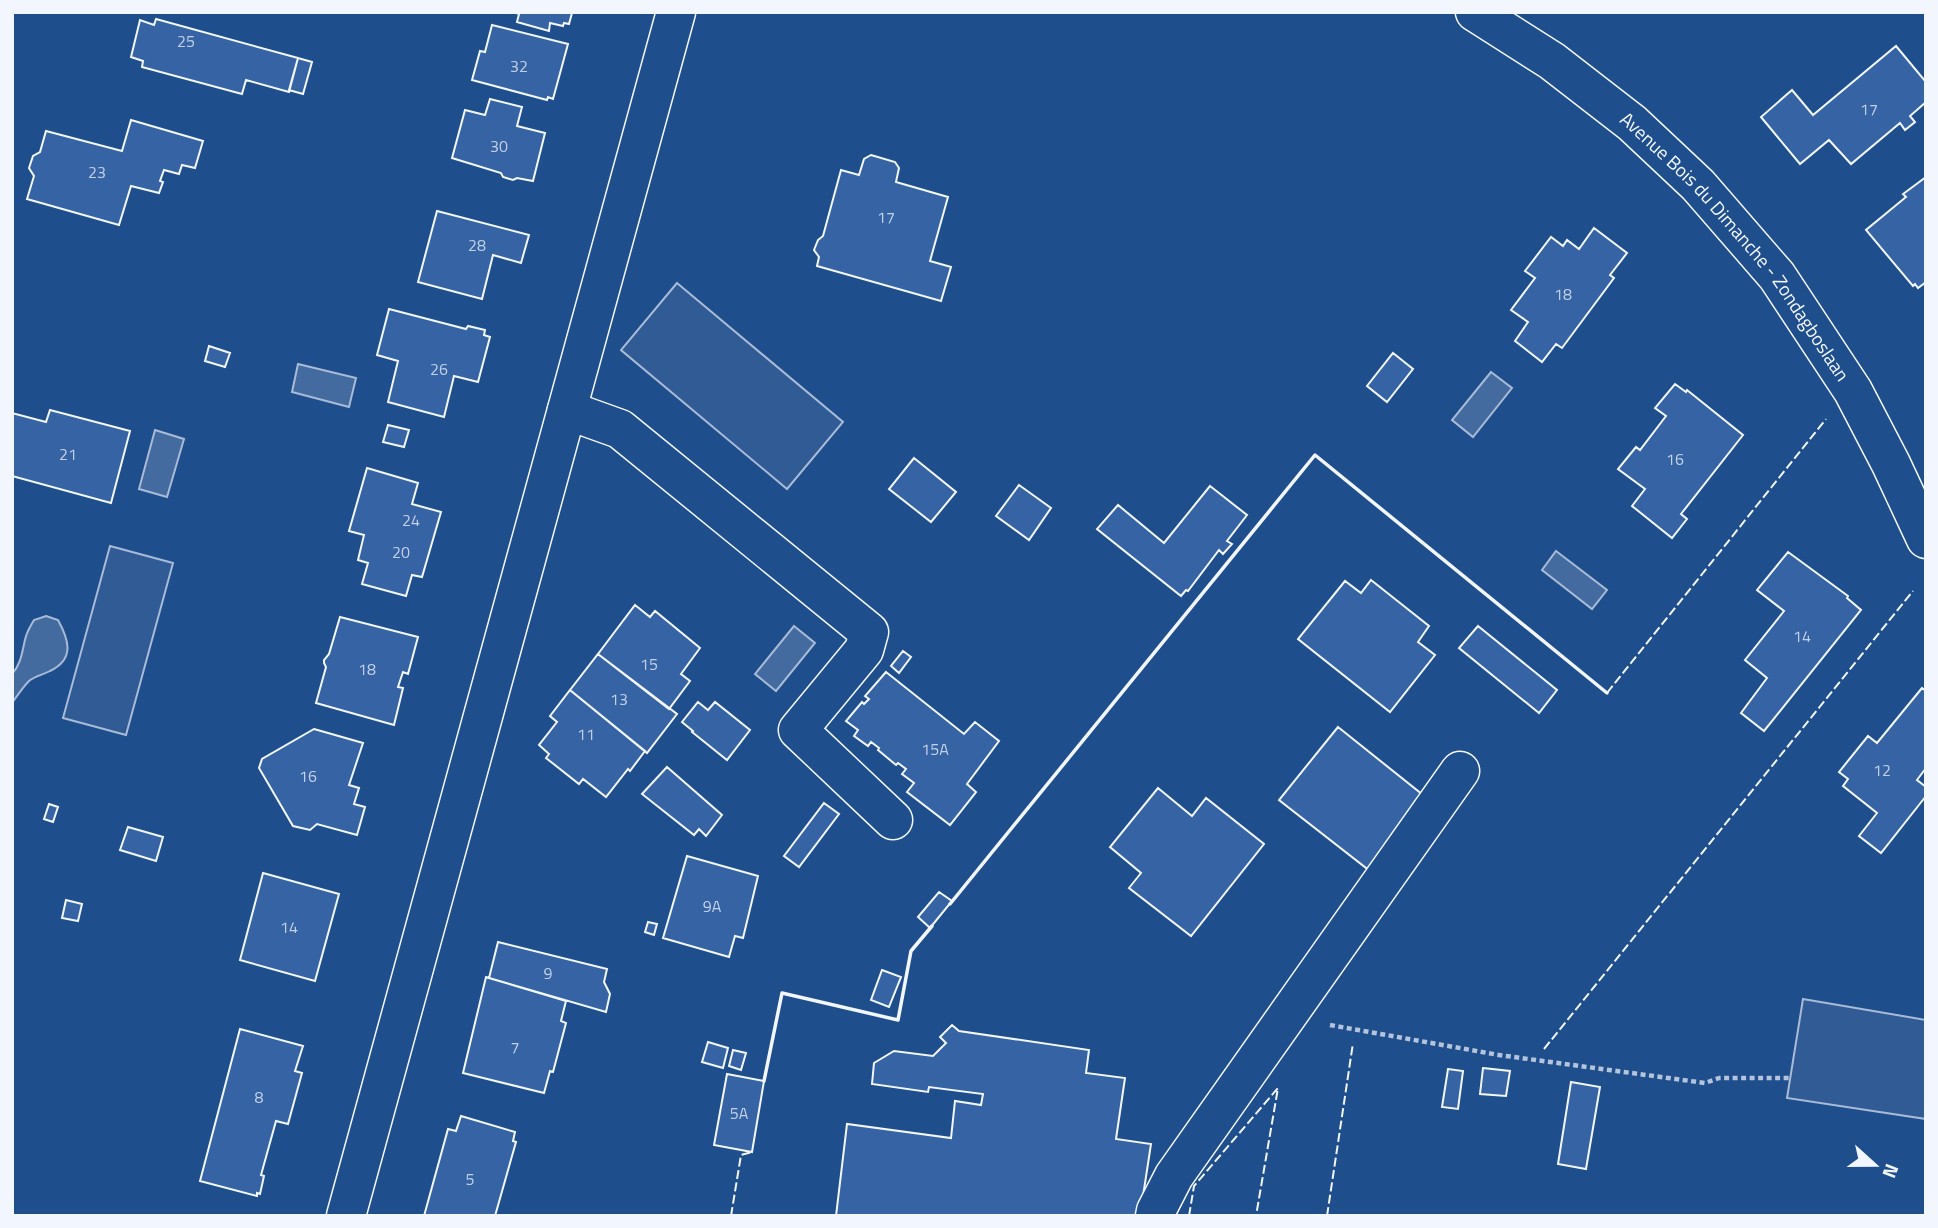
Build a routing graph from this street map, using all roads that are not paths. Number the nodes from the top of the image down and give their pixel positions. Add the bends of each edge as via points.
1 (676, 12) edge
2 (1475, 12) edge
3 (567, 410) junction
4 (1926, 539) edge
5 (1460, 771) dead end
6 (893, 820) dead end
7 (346, 1216) edge
8 (1155, 1216) edge

1 - 3 street
2 - 4 street, Avenue Bois du Dimanche - Zondagboslaan via 1552,61 1632,123 1698,185 1777,276 1853,391
3 - 6 street via 620,429 869,632 864,650 798,730
3 - 7 street
5 - 8 street via 1174,1176

